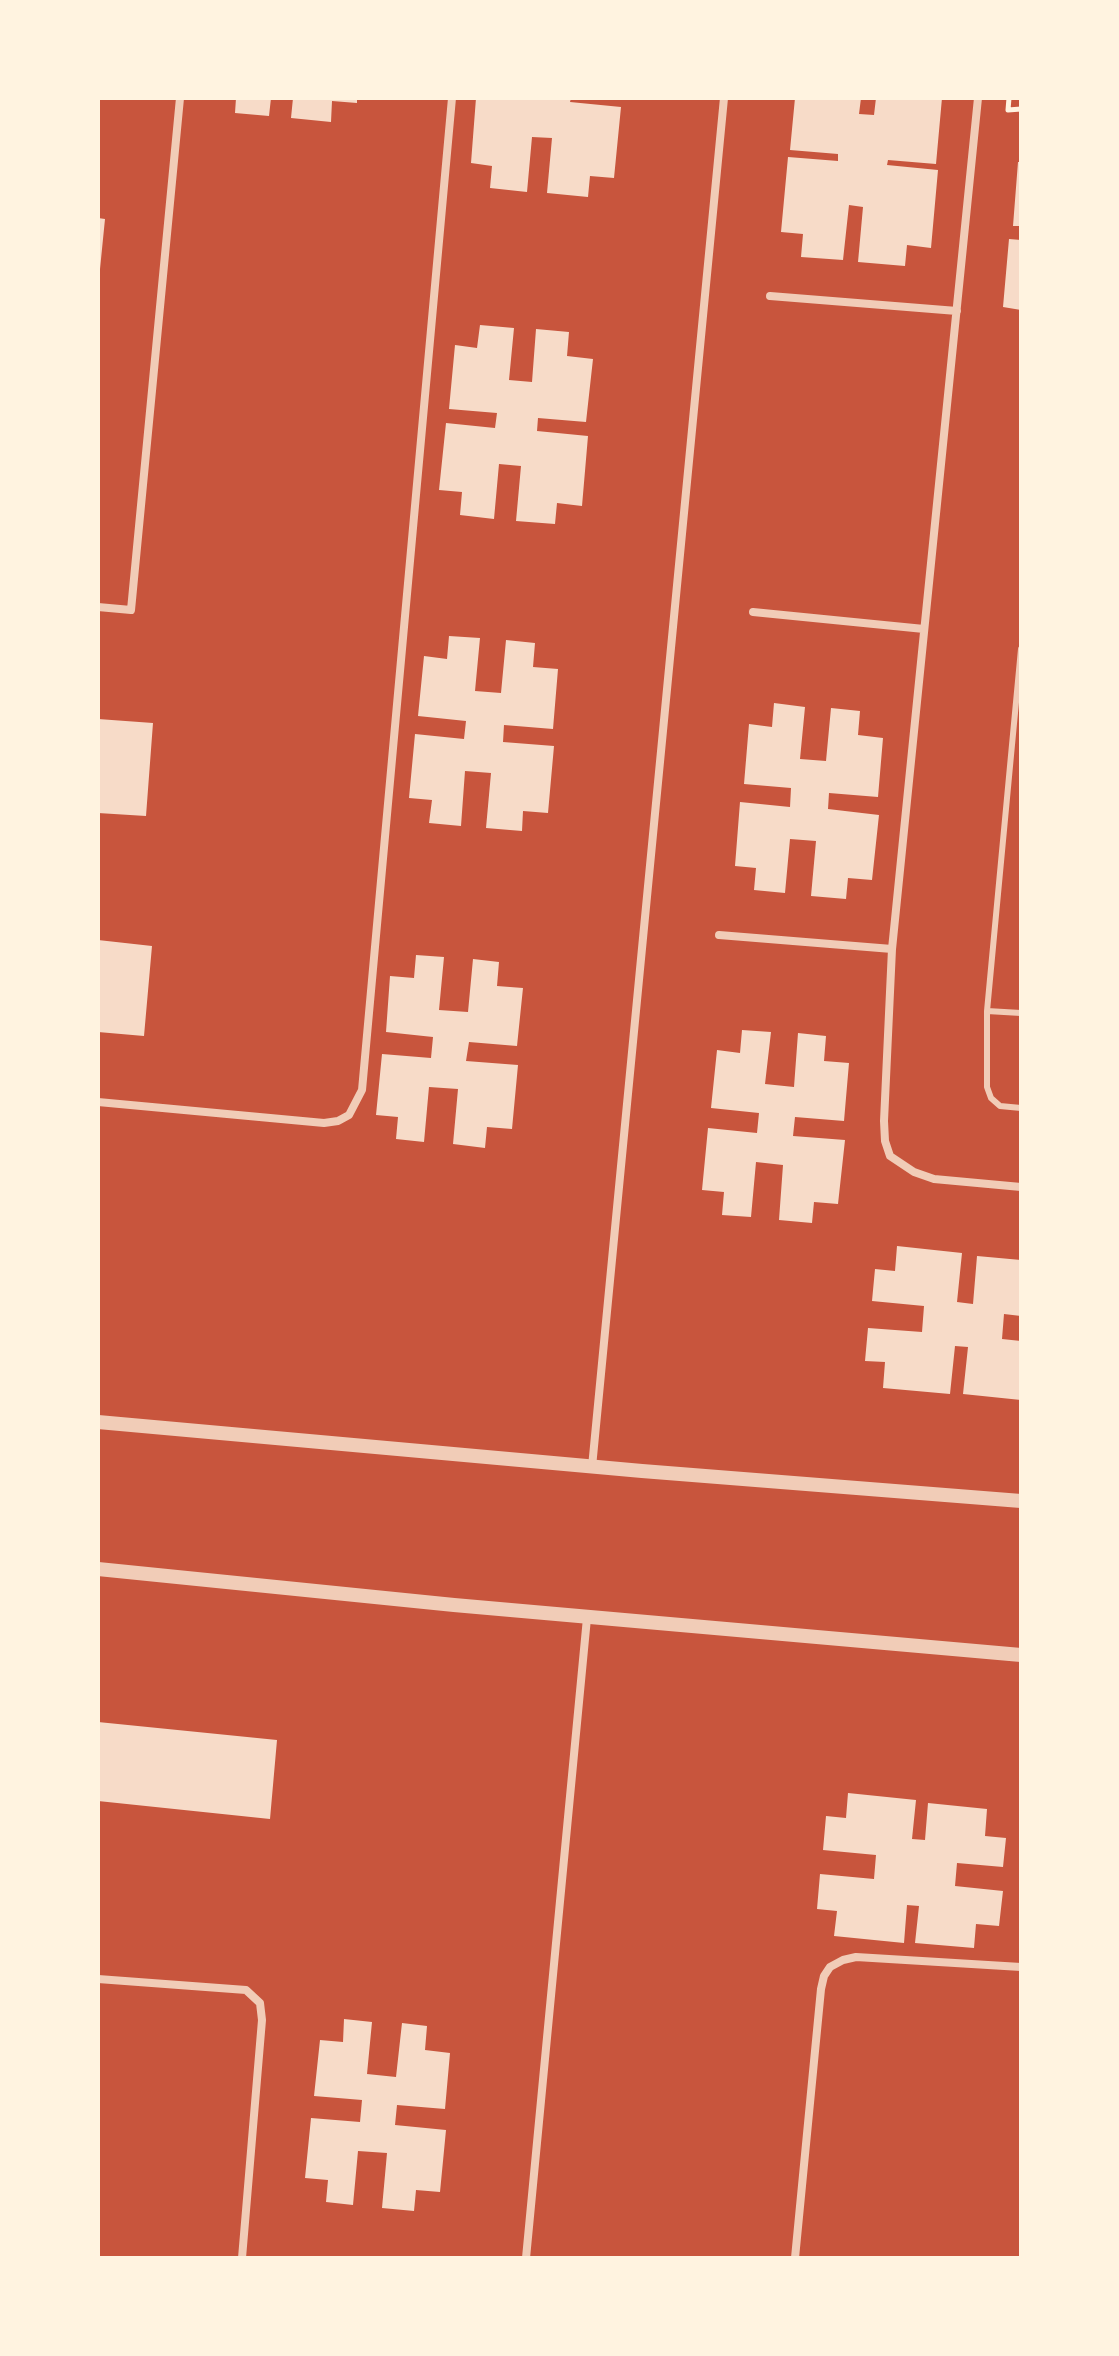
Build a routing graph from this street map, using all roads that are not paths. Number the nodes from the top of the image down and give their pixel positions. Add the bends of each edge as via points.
1 (180, 98) edge
2 (452, 98) edge
3 (724, 98) edge
4 (978, 98) edge
5 (770, 296) dead end
6 (957, 311) junction
7 (98, 607) edge
8 (753, 612) dead end
9 (924, 629) junction
10 (1021, 649) edge
11 (1019, 702) edge
12 (719, 935) dead end
13 (892, 949) junction
14 (987, 1011) junction
15 (1021, 1013) edge
16 (98, 1102) edge
17 (1021, 1108) edge
18 (1021, 1187) edge
19 (98, 1422) edge
20 (592, 1467) junction
21 (1021, 1501) edge
22 (98, 1569) edge
23 (587, 1618) junction
24 (1021, 1655) edge
25 (1021, 1967) edge
26 (98, 1979) edge
27 (795, 2257) edge
28 (242, 2258) edge
29 (526, 2258) edge

1 - 7 street via 131,610
2 - 16 street via 362,1090 349,1115 324,1123
3 - 20 street
4 - 6 street
5 - 6 street
6 - 9 street
8 - 9 street
9 - 13 street
10 - 11 lane
11 - 14 lane
12 - 13 street
13 - 18 street via 884,1121 890,1156 934,1179
14 - 15 lane
14 - 17 lane via 987,1087 1000,1106
19 - 20 street
20 - 21 street
22 - 23 street
23 - 24 street
23 - 29 street
25 - 27 street via 856,1957 830,1967 821,1989
26 - 28 street via 246,1990 260,2003

